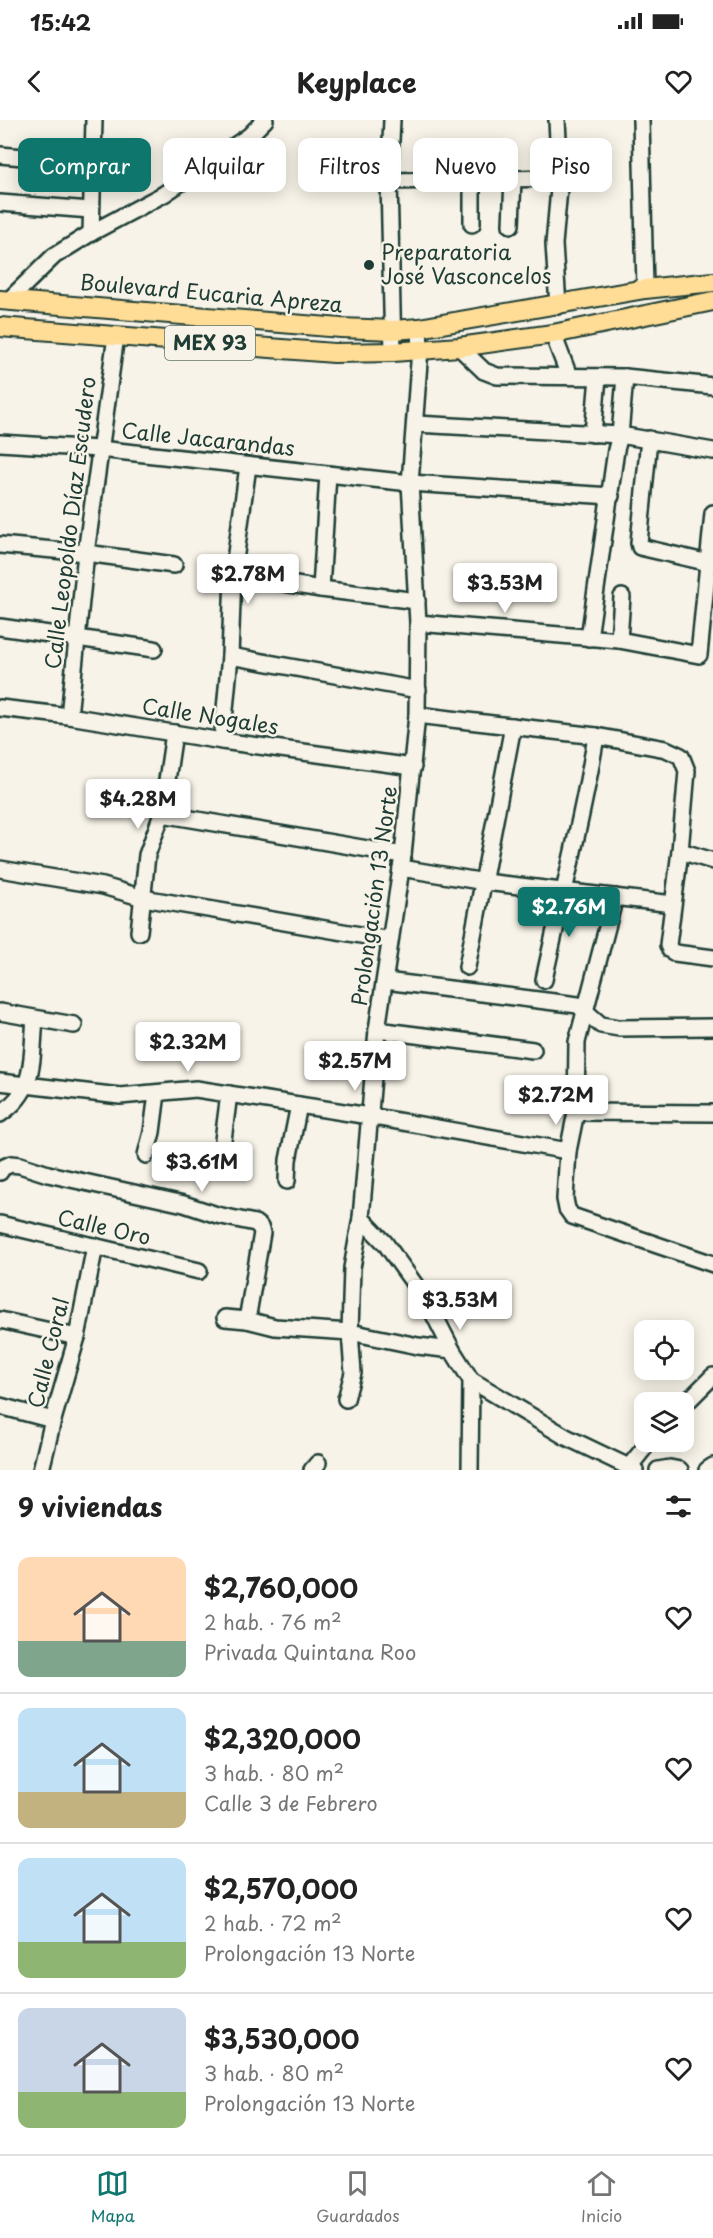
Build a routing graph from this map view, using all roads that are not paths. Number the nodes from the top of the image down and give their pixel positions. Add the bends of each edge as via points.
1 (94, 120) edge
2 (265, 120) edge
3 (392, 120) edge
4 (558, 120) edge
5 (641, 120) edge
6 (94, 138) edge
7 (391, 138) edge
8 (559, 138) edge
9 (0, 155) edge
10 (18, 157) edge
11 (92, 192) edge
12 (389, 192) edge
13 (472, 192) edge
14 (512, 192) edge
15 (559, 192) edge
16 (0, 203) edge
17 (92, 210) junction
18 (472, 224) dead end
19 (511, 225) dead end
20 (91, 233) junction
21 (713, 282) edge
22 (645, 289) junction
23 (4, 300) edge
24 (713, 301) edge
25 (558, 306) junction
26 (0, 327) edge
27 (419, 328) junction
28 (394, 330) junction
29 (553, 334) junction
30 (116, 336) junction
31 (459, 347) junction
32 (420, 349) junction
33 (393, 352) junction
34 (568, 376) junction
35 (598, 377) junction
36 (625, 377) junction
37 (713, 386) edge
38 (416, 424) junction
39 (593, 434) junction
40 (620, 435) junction
41 (649, 439) junction
42 (0, 443) edge
43 (99, 449) junction
44 (713, 452) edge
45 (248, 466) junction
46 (328, 474) junction
47 (410, 483) junction
48 (610, 495) junction
49 (713, 513) edge
50 (0, 545) edge
51 (86, 553) junction
52 (709, 563) junction
53 (174, 565) dead end
54 (233, 575) junction
55 (321, 589) junction
56 (622, 597) dead end
57 (417, 601) junction
58 (418, 623) junction
59 (0, 627) edge
60 (77, 637) junction
61 (590, 638) junction
62 (619, 640) junction
63 (154, 649) dead end
64 (230, 656) junction
65 (418, 690) junction
66 (0, 708) edge
67 (417, 715) junction
68 (69, 716) junction
69 (513, 726) junction
70 (174, 733) junction
71 (596, 736) junction
72 (222, 741) junction
73 (413, 766) junction
74 (162, 814) junction
75 (680, 851) junction
76 (713, 861) edge
77 (402, 862) junction
78 (0, 869) edge
79 (485, 882) junction
80 (563, 890) junction
81 (615, 897) junction
82 (143, 898) junction
83 (673, 904) junction
84 (139, 932) dead end
85 (390, 940) junction
86 (713, 958) edge
87 (467, 967) dead end
88 (544, 980) dead end
89 (385, 981) junction
90 (586, 1010) junction
91 (0, 1012) edge
92 (35, 1019) junction
93 (75, 1025) dead end
94 (713, 1027) edge
95 (377, 1030) junction
96 (533, 1050) dead end
97 (0, 1082) edge
98 (26, 1087) junction
99 (157, 1093) junction
100 (229, 1094) junction
101 (300, 1105) junction
102 (576, 1112) junction
103 (713, 1113) edge
104 (0, 1114) edge
105 (369, 1116) junction
106 (223, 1140) dead end
107 (568, 1151) junction
108 (146, 1155) dead end
109 (0, 1172) edge
110 (287, 1181) dead end
111 (361, 1218) junction
112 (0, 1224) edge
113 (95, 1246) junction
114 (713, 1264) edge
115 (199, 1271) dead end
116 (225, 1318) dead end
117 (0, 1320) edge
118 (247, 1320) junction
119 (350, 1332) junction
120 (77, 1337) junction
121 (452, 1350) junction
122 (713, 1376) edge
123 (471, 1380) junction
124 (694, 1395) edge
125 (346, 1399) dead end
126 (0, 1406) edge
127 (53, 1420) junction
128 (643, 1452) edge
129 (713, 1466) edge
130 (632, 1469) edge
131 (42, 1470) edge
132 (470, 1470) edge
133 (658, 1470) edge
134 (680, 1470) edge
135 (707, 1470) edge

1 - 6 street
2 - 20 street via 249,136 164,194
3 - 7 street
4 - 8 street
5 - 22 street
9 - 10 street
11 - 17 street
12 - 28 street
13 - 18 street
14 - 19 street
15 - 25 street via 555,244
16 - 17 street
17 - 20 street
20 - 23 street via 54,256
21 - 22 main road, MEX 93
22 - 25 main road, MEX 93
23 - 28 main road, Boulevard Eucaria Apreza / MEX 93
24 - 29 main road, MEX 93
25 - 27 main road, MEX 93
26 - 30 main road, MEX 93
27 - 28 main road, Boulevard Eucaria Apreza / MEX 93
27 - 32 street, Prolongación 13 Norte
28 - 33 street
29 - 31 main road, MEX 93
29 - 34 street
30 - 33 main road, MEX 93 via 333,353
30 - 43 street, Calle Leopoldo Díaz Escudero
31 - 32 main road, MEX 93
31 - 34 street via 484,371 497,376
32 - 33 main road, MEX 93
32 - 38 street, Prolongación 13 Norte
34 - 35 street
35 - 36 street
35 - 39 street
36 - 37 street
36 - 40 street
38 - 39 street
38 - 47 street, Prolongación 13 Norte
39 - 40 street
40 - 41 street
40 - 48 street
41 - 44 street
41 - 52 street via 640,547
42 - 43 street, Calle Jacarandas
43 - 45 street, Calle Jacarandas
43 - 51 street, Calle Leopoldo Díaz Escudero
45 - 46 street, Calle Jacarandas
45 - 54 street
46 - 47 street, Calle Jacarandas
46 - 55 street
47 - 48 street, Calle Jacarandas
47 - 57 street, Prolongación 13 Norte
48 - 61 street
49 - 52 street
50 - 51 street
51 - 53 street
51 - 60 street, Calle Leopoldo Díaz Escudero
52 - 62 street via 699,655
54 - 55 street
54 - 64 street
55 - 57 street
56 - 62 street
57 - 58 street, Prolongación 13 Norte
58 - 61 street
58 - 65 street, Prolongación 13 Norte
59 - 60 street
60 - 63 street
60 - 68 street, Calle Leopoldo Díaz Escudero
61 - 62 street
64 - 65 street
64 - 72 street
65 - 67 street, Prolongación 13 Norte
66 - 68 street, Calle Nogales
67 - 69 street
67 - 73 street, Prolongación 13 Norte
68 - 70 street, Calle Nogales
69 - 71 street
69 - 79 street
70 - 72 street, Calle Nogales
70 - 74 street
71 - 75 street via 666,749 681,756 687,771
71 - 80 street via 588,789
72 - 73 street, Calle Nogales
73 - 77 street, Prolongación 13 Norte
74 - 77 street
74 - 82 street via 147,855
75 - 76 street
75 - 83 street
77 - 79 street
77 - 85 street, Prolongación 13 Norte
78 - 82 street via 103,886
79 - 80 street
79 - 87 street
80 - 81 street
80 - 88 street
81 - 83 street
81 - 90 street
82 - 84 street
82 - 85 street
83 - 86 street via 670,950
85 - 89 street, Prolongación 13 Norte
89 - 90 street via 578,1005
89 - 95 street, Prolongación 13 Norte
90 - 94 street via 601,1024 619,1028
90 - 102 street via 577,1042
91 - 92 street
92 - 93 street
92 - 98 street
95 - 96 street
95 - 105 street, Prolongación 13 Norte
97 - 98 street
98 - 99 street via 120,1096
98 - 104 street via 14,1105
99 - 100 street via 196,1089
99 - 108 street
100 - 101 street
100 - 106 street
101 - 105 street
101 - 110 street
102 - 103 street
102 - 107 street
105 - 107 street
105 - 111 street, Prolongación 13 Norte
107 - 114 street via 565,1199 572,1216
109 - 118 street via 10,1164 20,1165 255,1223 262,1233
111 - 119 street, Prolongación 13 Norte via 352,1268
111 - 121 street via 385,1243 428,1303
112 - 113 street, Calle Oro
113 - 115 street, Calle Oro
113 - 120 street, Calle Coral
116 - 118 street
117 - 120 street
118 - 119 street via 275,1327
119 - 121 street
119 - 125 street, Prolongación 13 Norte via 352,1373
120 - 127 street, Calle Coral
121 - 123 street
122 - 124 street
123 - 130 street via 566,1437
123 - 132 street
126 - 127 street
127 - 131 street, Calle Coral
128 - 130 street
129 - 135 street
133 - 134 street

